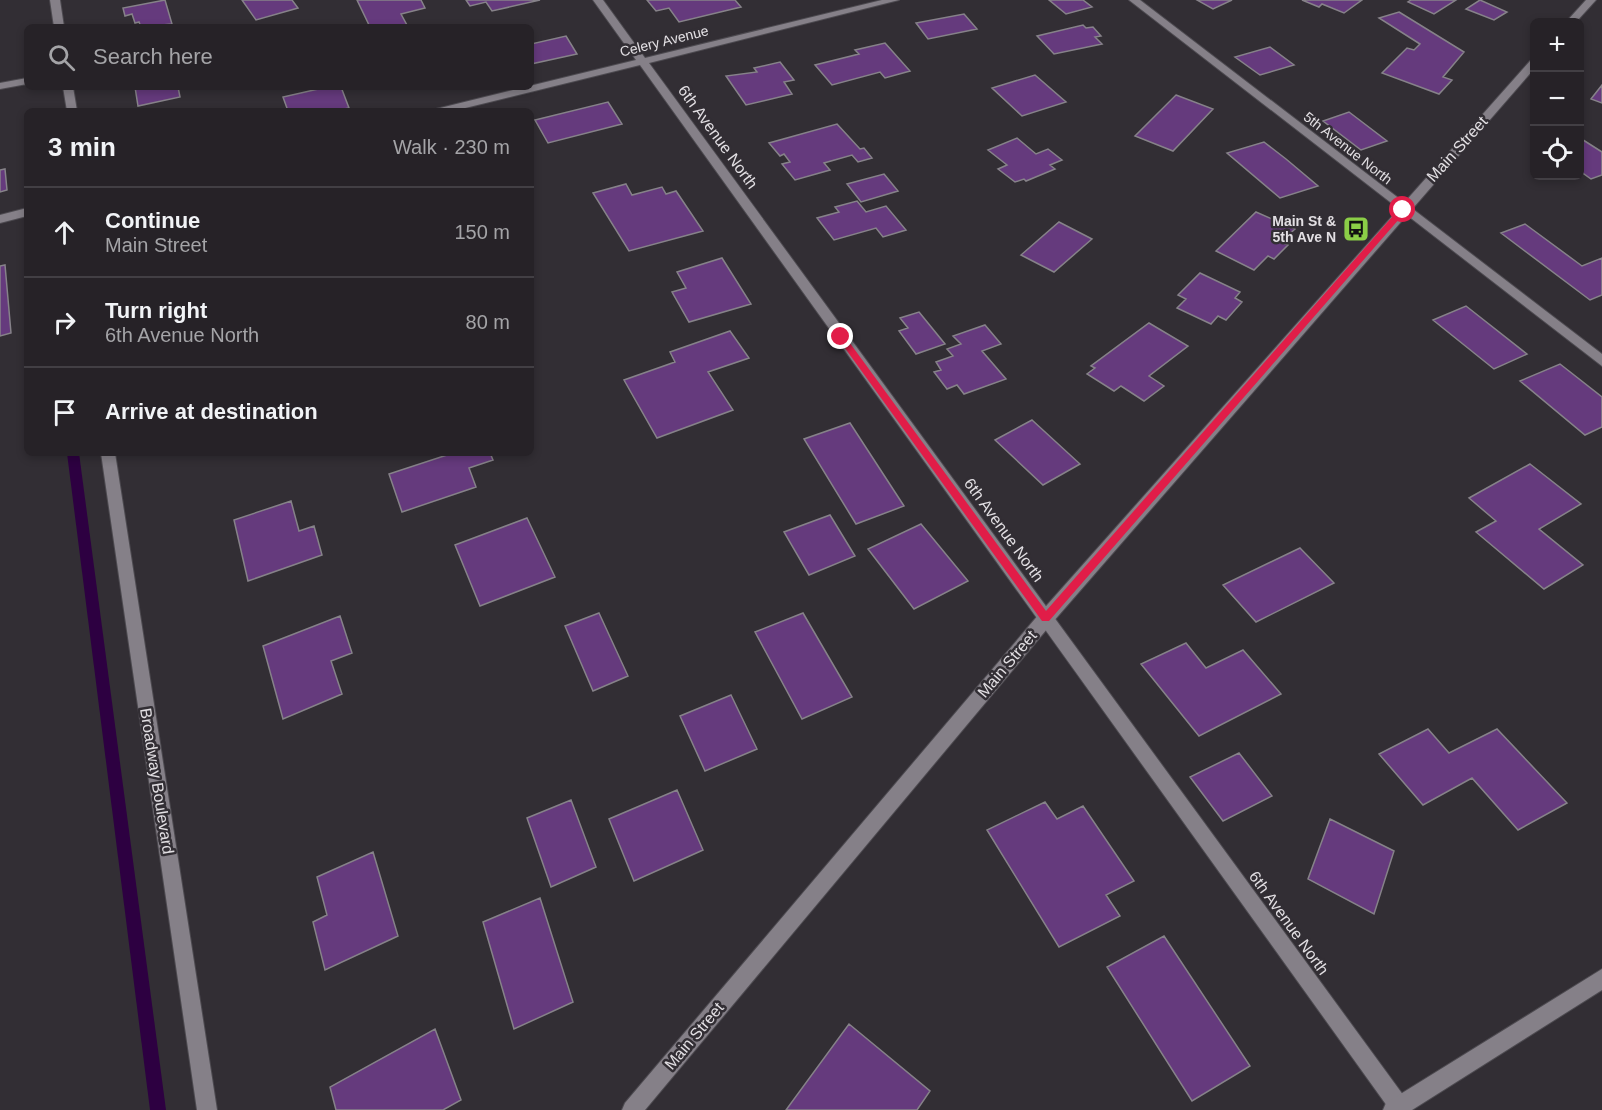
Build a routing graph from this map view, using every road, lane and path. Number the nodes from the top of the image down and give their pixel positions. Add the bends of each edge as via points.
1 (55, 0) edge
2 (598, 0) edge
3 (894, 0) edge
4 (1134, 0) edge
5 (1591, 0) edge
6 (1575, 18) edge
7 (59, 24) edge
8 (642, 62) junction
9 (1530, 67) edge
10 (24, 82) edge
11 (0, 86) edge
12 (534, 88) edge
13 (68, 90) edge
14 (527, 90) edge
15 (72, 108) edge
16 (452, 108) edge
17 (1403, 210) junction
18 (24, 213) edge
19 (0, 219) edge
20 (1602, 361) edge
21 (108, 456) edge
22 (1046, 618) junction
23 (1602, 979) edge
24 (1398, 1109) edge
25 (207, 1110) edge
26 (632, 1110) edge

1 - 7 street
2 - 8 street, 6th Avenue North
3 - 8 street, Celery Avenue
4 - 17 street, 5th Avenue North
5 - 6 street
8 - 12 street, Celery Avenue
8 - 22 street, 6th Avenue North
9 - 17 street, Main Street
10 - 11 street
13 - 15 street
14 - 16 street, Celery Avenue
17 - 20 street, 5th Avenue North
17 - 22 street, Main Street
18 - 19 street
21 - 25 street, Broadway Boulevard
22 - 24 street, 6th Avenue North
22 - 26 street, Main Street
23 - 24 street

